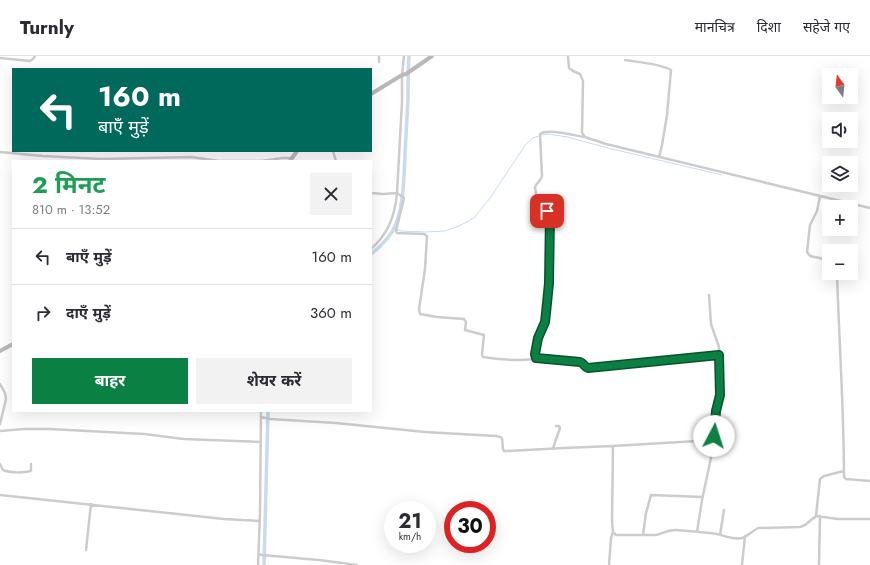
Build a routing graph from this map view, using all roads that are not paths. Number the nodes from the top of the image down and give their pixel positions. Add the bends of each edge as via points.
1 (35, 56) edge
2 (380, 56) edge
3 (404, 56) edge
4 (432, 56) edge
5 (568, 56) edge
6 (0, 58) edge
7 (625, 60) dead end
8 (379, 62) dead end
9 (406, 74) junction
10 (372, 93) edge
11 (585, 137) junction
12 (0, 152) edge
13 (659, 157) junction
14 (211, 160) edge
15 (269, 160) edge
16 (291, 160) edge
17 (372, 193) edge
18 (399, 195) junction
19 (820, 198) junction
20 (870, 208) edge
21 (372, 248) edge
22 (822, 259) edge
23 (837, 280) edge
24 (709, 295) dead end
25 (12, 345) edge
26 (0, 351) edge
27 (719, 355) junction
28 (536, 358) junction
29 (0, 384) edge
30 (261, 412) edge
31 (261, 417) junction
32 (0, 424) edge
33 (556, 426) dead end
34 (0, 431) edge
35 (714, 440) junction
36 (261, 442) junction
37 (613, 446) junction
38 (553, 448) junction
39 (0, 464) edge
40 (31, 464) dead end
41 (844, 471) junction
42 (870, 481) edge
43 (0, 495) edge
44 (703, 497) junction
45 (91, 504) junction
46 (724, 510) dead end
47 (816, 516) junction
48 (820, 516) junction
49 (870, 519) edge
50 (260, 521) junction
51 (613, 532) junction
52 (697, 532) junction
53 (643, 535) junction
54 (720, 535) junction
55 (745, 536) junction
56 (86, 550) dead end
57 (259, 554) junction
58 (258, 565) edge
59 (358, 565) edge
60 (609, 565) edge
61 (742, 565) edge
62 (819, 565) edge

1 - 6 street via 30,61
2 - 8 street
3 - 9 street
4 - 9 main road
5 - 11 street via 569,68 580,74 583,82 581,130
7 - 13 street via 671,70
9 - 10 main road
9 - 18 street via 402,102
11 - 13 street
11 - 28 street via 555,132 544,132 540,135 542,176 535,187 538,208 550,212 546,313 538,338
12 - 14 street via 101,159 185,157
13 - 19 street
15 - 16 street
17 - 18 street
18 - 21 street via 392,219 383,236
18 - 28 street via 404,198 397,234 427,236 420,314 464,319 465,330 484,335 483,357
19 - 20 street
19 - 22 street via 810,225 807,252 810,256
23 - 41 street
24 - 27 street via 711,324
25 - 26 main road
27 - 28 street via 588,368 580,362
27 - 35 street via 720,395
29 - 32 street via 6,398
30 - 31 street
31 - 36 street
31 - 38 street via 496,436 502,438 504,451
33 - 38 street via 560,428
34 - 36 street via 50,428 184,439
35 - 37 street
35 - 44 street
36 - 50 street
37 - 38 street
37 - 51 street
39 - 40 street via 7,472 31,471
41 - 42 street via 846,479
41 - 47 street via 820,479
43 - 45 street
44 - 52 street
44 - 53 street via 651,495
45 - 50 street
45 - 56 street
46 - 54 street
47 - 48 street
47 - 55 street via 798,528 758,528
48 - 49 street
48 - 62 street
50 - 57 street
51 - 53 street via 618,535
51 - 60 street
52 - 53 street via 670,530 660,534
52 - 54 street
54 - 55 street via 739,538
55 - 61 street
57 - 58 street
57 - 59 street

